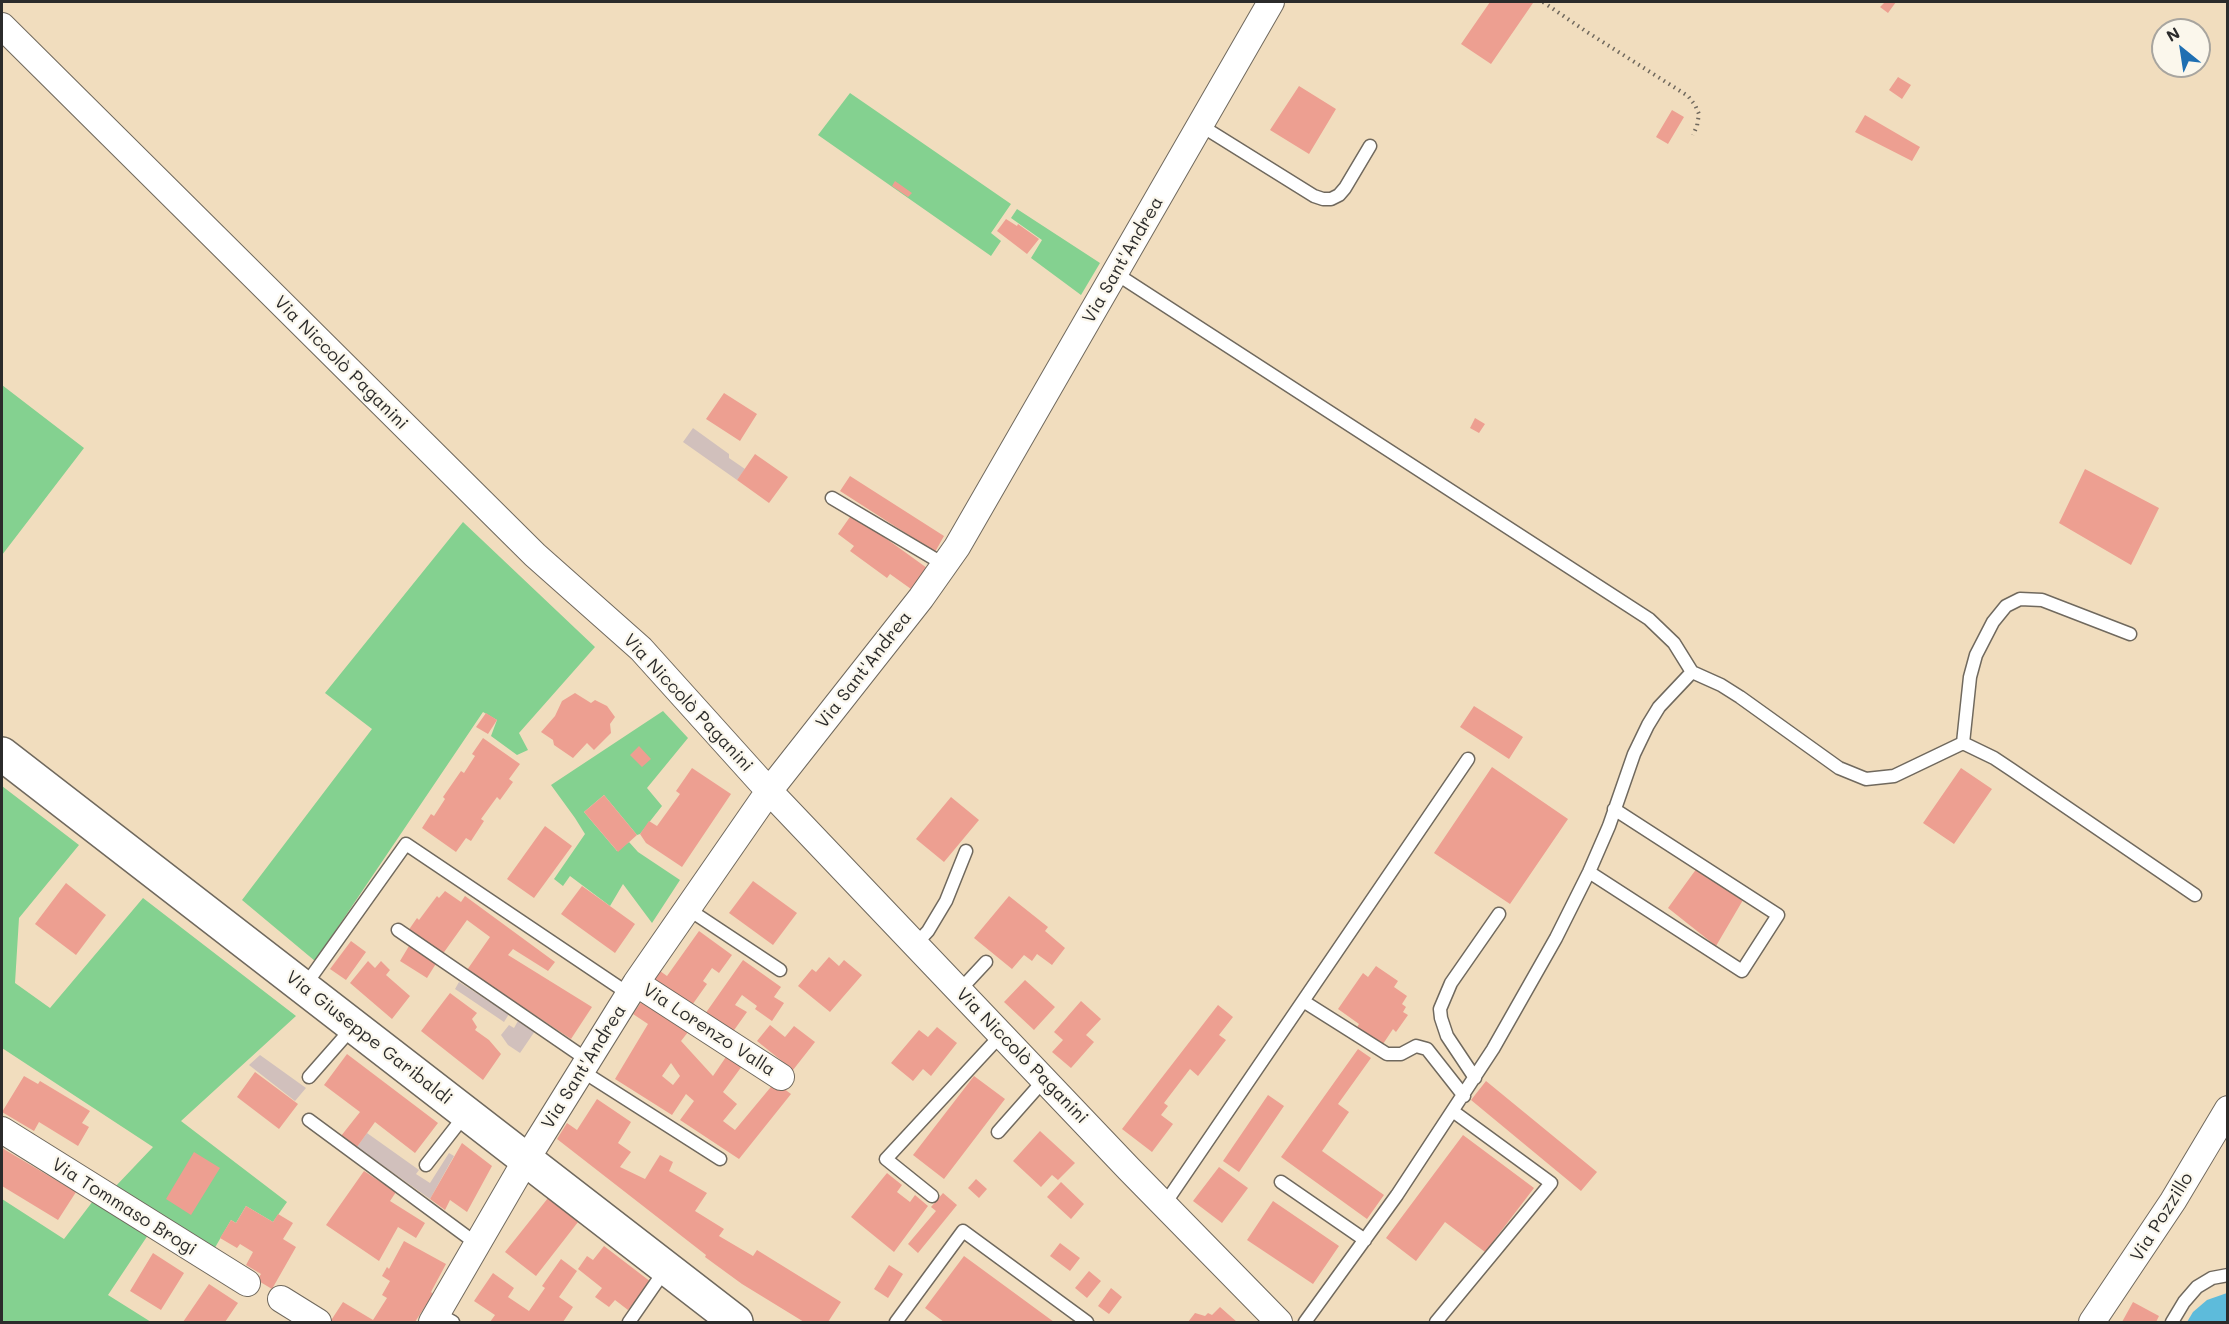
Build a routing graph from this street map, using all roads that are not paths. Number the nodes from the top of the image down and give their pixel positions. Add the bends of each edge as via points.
1 (1270, 2) edge
2 (2, 26) edge
3 (1200, 125) junction
4 (1370, 146) dead end
5 (1115, 273) junction
6 (832, 498) dead end
7 (945, 565) junction
8 (2130, 634) dead end
9 (1692, 672) junction
10 (1963, 743) junction
11 (2, 754) edge
12 (1467, 759) dead end
13 (769, 791) junction
14 (1614, 809) junction
15 (966, 851) dead end
16 (1589, 872) junction
17 (2195, 895) dead end
18 (688, 909) junction
19 (1499, 914) dead end
20 (398, 930) dead end
21 (915, 945) junction
22 (986, 962) dead end
23 (780, 970) dead end
24 (303, 988) junction
25 (633, 989) junction
26 (959, 991) junction
27 (1303, 1000) junction
28 (354, 1027) junction
29 (1001, 1035) junction
30 (585, 1066) junction
31 (309, 1077) dead end
32 (781, 1077) dead end
33 (1475, 1078) junction
34 (1044, 1080) junction
35 (1464, 1096) junction
36 (2228, 1109) edge
37 (1454, 1112) junction
38 (466, 1114) junction
39 (309, 1120) dead end
40 (2, 1130) edge
41 (998, 1132) dead end
42 (526, 1160) junction
43 (720, 1160) dead end
44 (426, 1165) dead end
45 (1281, 1182) dead end
46 (932, 1196) dead end
47 (1164, 1205) junction
48 (1365, 1240) junction
49 (477, 1244) junction
50 (666, 1269) junction
51 (2228, 1275) edge
52 (247, 1283) dead end
53 (281, 1299) dead end
54 (441, 1319) edge
55 (318, 1323) edge
56 (629, 1323) edge
57 (736, 1323) edge
58 (896, 1323) edge
59 (1087, 1323) edge
60 (1279, 1323) edge
61 (1305, 1323) edge
62 (1436, 1323) edge
63 (2092, 1323) edge
64 (2172, 1323) edge

1 - 3 street, Via Sant'Andrea
2 - 13 street, Via Niccolò Paganini via 535,555 641,649
3 - 4 lane via 1323,199 1331,199 1346,188
3 - 5 street, Via Sant'Andrea
5 - 7 street, Via Sant'Andrea
5 - 9 lane via 1649,619 1674,643
6 - 7 lane
7 - 13 street, Via Sant'Andrea
8 - 10 lane via 2042,600 2020,599 2006,606 1976,655
9 - 10 lane via 1740,697 1839,768 1866,779 1894,776
9 - 14 lane via 1659,707 1648,725
10 - 17 lane via 2003,764
11 - 24 street, Via Giuseppe Garibaldi
12 - 27 lane
13 - 18 street, Via Sant'Andrea
13 - 21 street, Via Niccolò Paganini
14 - 16 lane
14 - 16 lane via 1778,915 1742,971
15 - 21 lane via 946,901 928,932
16 - 33 lane via 1556,938
18 - 23 lane
18 - 25 street, Via Sant'Andrea
19 - 33 lane via 1451,983 1440,1009 1447,1036
20 - 30 lane
21 - 26 street, Via Niccolò Paganini
22 - 26 lane
24 - 25 lane via 406,844
24 - 28 street, Via Giuseppe Garibaldi
25 - 30 street, Via Sant'Andrea
25 - 32 street, Via Lorenzo Valla
26 - 29 street, Via Niccolò Paganini
27 - 35 lane via 1387,1054 1401,1054 1416,1046 1427,1049
27 - 47 lane
28 - 31 lane
28 - 38 street, Via Giuseppe Garibaldi
29 - 34 street, Via Niccolò Paganini
29 - 46 lane via 886,1159
30 - 42 street, Via Sant'Andrea
30 - 43 lane
33 - 35 lane
34 - 41 lane
34 - 47 street, Via Niccolò Paganini
35 - 37 lane
36 - 63 street, Via Pozzillo
37 - 48 lane
37 - 62 lane via 1551,1182
38 - 42 street, Via Giuseppe Garibaldi
38 - 44 lane
39 - 49 lane
40 - 52 street, Via Tommaso Brogi
42 - 49 street, Via Sant'Andrea
42 - 50 street, Via Giuseppe Garibaldi
45 - 48 lane
47 - 60 street, Via Niccolò Paganini
48 - 61 lane
49 - 54 street, Via Sant'Andrea
50 - 56 lane
50 - 57 street, Via Giuseppe Garibaldi
51 - 64 lane via 2197,1287
53 - 55 street
58 - 59 lane via 963,1231

